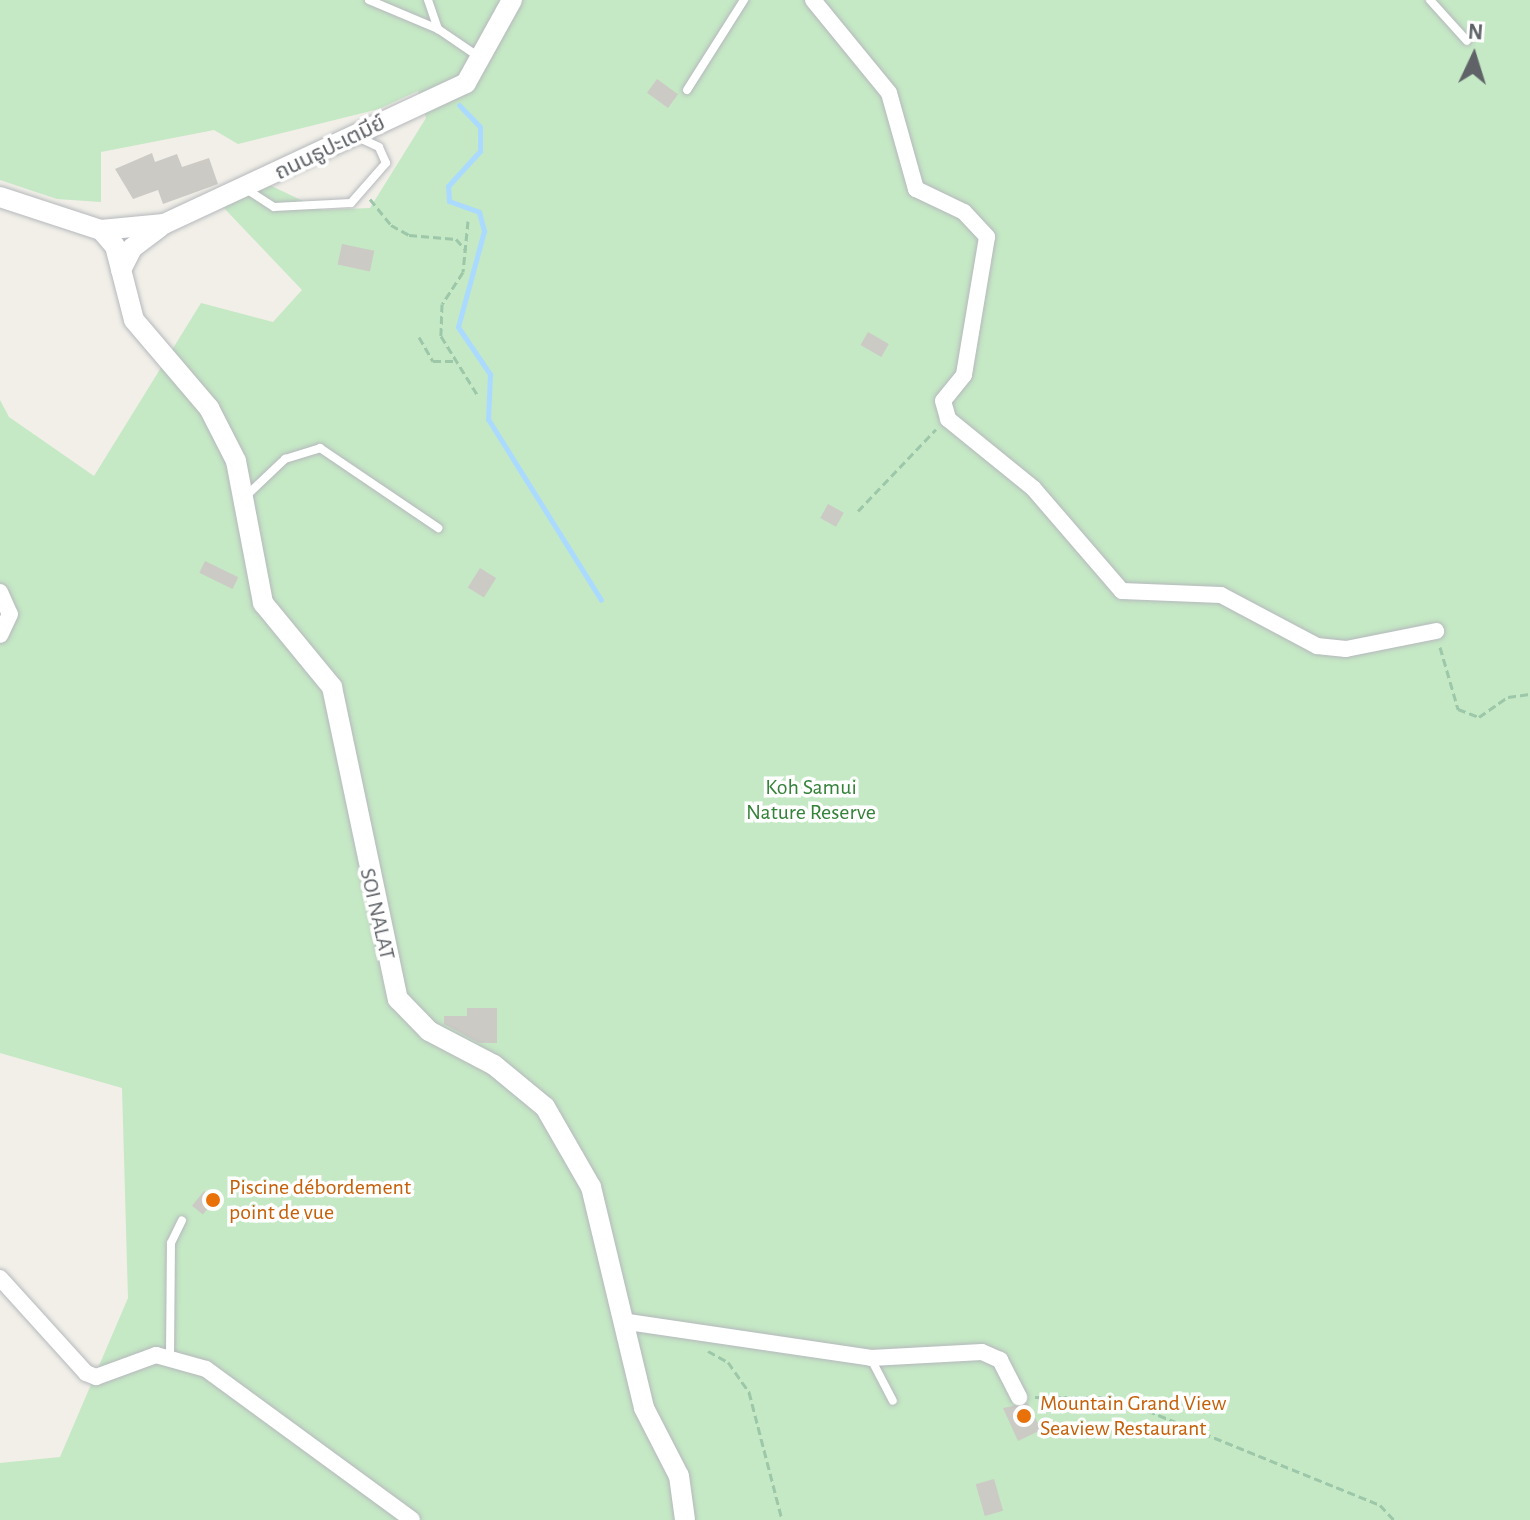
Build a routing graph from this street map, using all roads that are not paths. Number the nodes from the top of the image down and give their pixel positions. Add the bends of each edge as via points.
1 (369, 0) edge
2 (428, 0) edge
3 (512, 0) edge
4 (744, 0) edge
5 (813, 0) edge
6 (1430, 0) edge
7 (438, 29) junction
8 (1467, 41) dead end
9 (482, 60) junction
10 (687, 90) dead end
11 (356, 137) junction
12 (245, 189) junction
13 (0, 197) edge
14 (164, 224) junction
15 (101, 230) junction
16 (121, 270) junction
17 (242, 499) junction
18 (438, 528) dead end
19 (0, 592) edge
20 (1436, 631) road end
21 (0, 635) edge
22 (182, 1220) dead end
23 (0, 1278) edge
24 (628, 1322) junction
25 (170, 1355) junction
26 (871, 1358) junction
27 (1019, 1397) road end
28 (893, 1401) dead end
29 (412, 1520) edge
30 (685, 1520) edge

1 - 7 lane
2 - 7 lane
3 - 9 street, ถนนธูปะเตมีย์
4 - 10 lane
5 - 20 street via 889,93 916,189 964,212 987,237 964,375 943,401 948,419 1033,488 1122,591 1221,595 1317,646 1346,649
6 - 8 lane
7 - 9 lane
9 - 11 street, ถนนธูปะเตมีย์ via 449,94
11 - 12 street, ถนนธูปะเตมีย์
11 - 12 lane via 379,147 386,163 366,193 351,203 303,211 274,207
12 - 14 street, ถนนธูปะเตมีย์
13 - 15 street, ถนนธูปะเตมีย์
14 - 15 street, ถนนธูปะเตมีย์
14 - 16 street via 132,248
15 - 16 street
16 - 17 street, SOI NALAT via 134,320 209,408 236,461
17 - 18 lane via 285,459 320,448
17 - 24 street, SOI NALAT via 263,603 332,687 398,999 429,1031 494,1065 545,1107 591,1187
19 - 21 street via 10,614
22 - 25 lane via 171,1243
23 - 25 street via 86,1373 96,1377 140,1357
24 - 26 street
24 - 30 street, SOI NALAT via 644,1408 679,1476
25 - 29 street via 262,1404
26 - 27 street via 982,1352 1000,1360
26 - 28 lane

